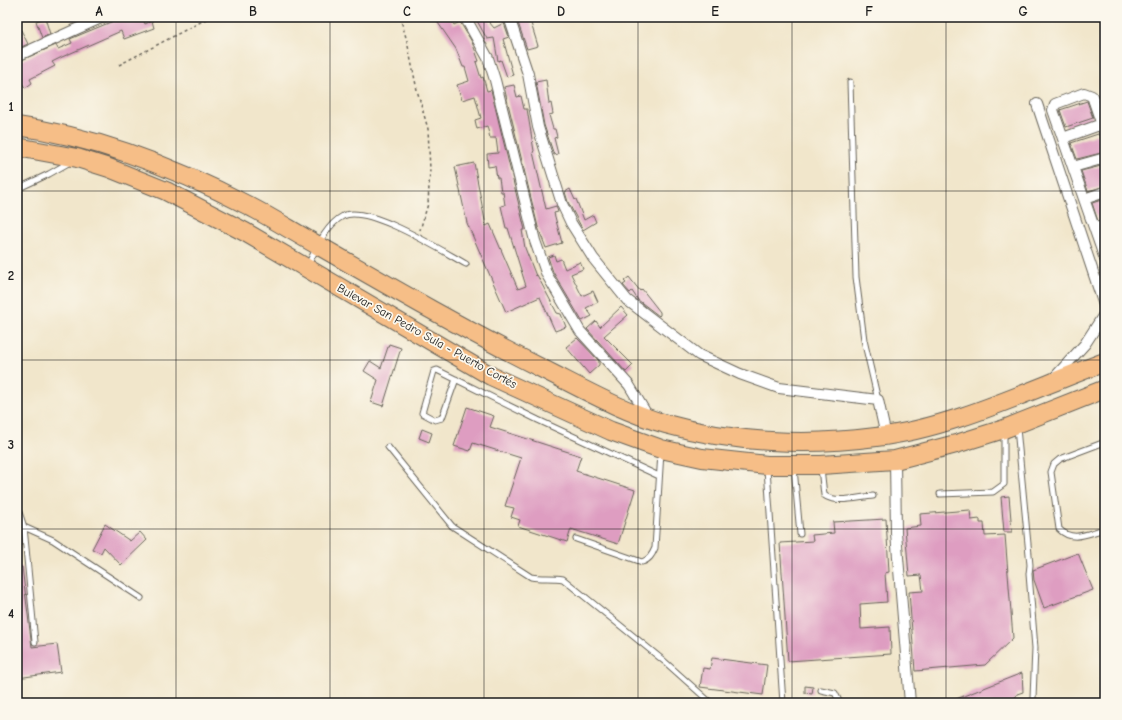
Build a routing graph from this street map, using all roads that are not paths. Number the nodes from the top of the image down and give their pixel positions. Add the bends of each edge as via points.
1 (103, 17) edge
2 (465, 17) edge
3 (509, 17) edge
4 (17, 56) edge
5 (850, 82) dead end
6 (1037, 104) dead end
7 (1102, 124) junction
8 (17, 126) edge
9 (1105, 134) edge
10 (1063, 138) junction
11 (17, 147) edge
12 (77, 158) junction
13 (1105, 158) edge
14 (1073, 167) junction
15 (17, 189) edge
16 (1105, 192) edge
17 (1084, 200) junction
18 (1105, 225) edge
19 (1094, 229) junction
20 (318, 246) junction
21 (1105, 259) edge
22 (466, 264) dead end
23 (306, 268) junction
24 (1105, 308) edge
25 (1105, 314) edge
26 (1105, 362) edge
27 (456, 378) junction
28 (1050, 382) junction
29 (1105, 389) edge
30 (878, 400) junction
31 (649, 418) junction
32 (1010, 426) junction
33 (886, 436) junction
34 (1105, 442) edge
35 (388, 447) dead end
36 (661, 450) junction
37 (895, 460) junction
38 (767, 465) junction
39 (794, 465) junction
40 (821, 465) junction
41 (659, 476) junction
42 (940, 494) dead end
43 (873, 496) dead end
44 (17, 506) edge
45 (24, 526) junction
46 (1105, 529) edge
47 (800, 534) dead end
48 (576, 539) dead end
49 (141, 598) dead end
50 (35, 642) dead end
51 (821, 690) dead end
52 (1033, 698) dead end
53 (711, 703) edge
54 (783, 703) edge
55 (840, 703) edge
56 (910, 703) edge

1 - 4 street
2 - 31 street via 488,58 535,241 548,275 580,331 629,386
3 - 30 street via 528,74 538,127 562,204 598,266 627,300 698,355 740,374 779,388
5 - 30 lane via 856,277 864,340
6 - 24 street
7 - 9 street
7 - 10 street
7 - 10 street via 1092,96 1084,93 1053,107
8 - 20 highway via 70,135 128,151 249,206
10 - 14 street
11 - 12 highway, Bulevar San Pedro Sula - Puerto Cortés
12 - 15 lane
12 - 23 highway, Bulevar San Pedro Sula - Puerto Cortés via 166,191 245,232
13 - 14 street
14 - 17 street
16 - 17 street
17 - 19 street
18 - 19 street
19 - 21 street
20 - 22 lane via 336,221 348,214 357,213 370,216
20 - 23 lane
20 - 31 highway via 503,349 618,406
23 - 36 highway, Bulevar San Pedro Sula - Puerto Cortés via 491,376 611,431
25 - 28 street via 1085,344
26 - 28 highway
27 - 27 lane via 442,418 435,420 422,413 434,371
27 - 41 lane via 538,420
28 - 33 highway via 941,423
29 - 32 highway, Bulevar San Pedro Sula - Puerto Cortés
30 - 33 street
31 - 33 highway via 710,434 759,440 808,442
32 - 37 highway, Bulevar San Pedro Sula - Puerto Cortés
32 - 42 lane via 1004,484 1000,488 993,492
32 - 52 lane via 1030,566 1035,648
34 - 46 lane via 1060,459 1054,464 1051,472 1059,529 1066,536 1074,537
35 - 53 lane via 452,526 531,577 563,579 664,661
36 - 38 highway, Bulevar San Pedro Sula - Puerto Cortés via 702,458
36 - 41 lane
37 - 40 highway, Bulevar San Pedro Sula - Puerto Cortés
37 - 56 street via 896,533
38 - 39 highway, Bulevar San Pedro Sula - Puerto Cortés
38 - 54 lane
39 - 40 highway, Bulevar San Pedro Sula - Puerto Cortés
39 - 47 lane
40 - 43 lane via 824,495 828,498 834,500
41 - 48 lane via 655,548 646,560 642,562
44 - 45 lane
45 - 49 lane via 59,544
45 - 50 lane
51 - 55 lane via 835,692

